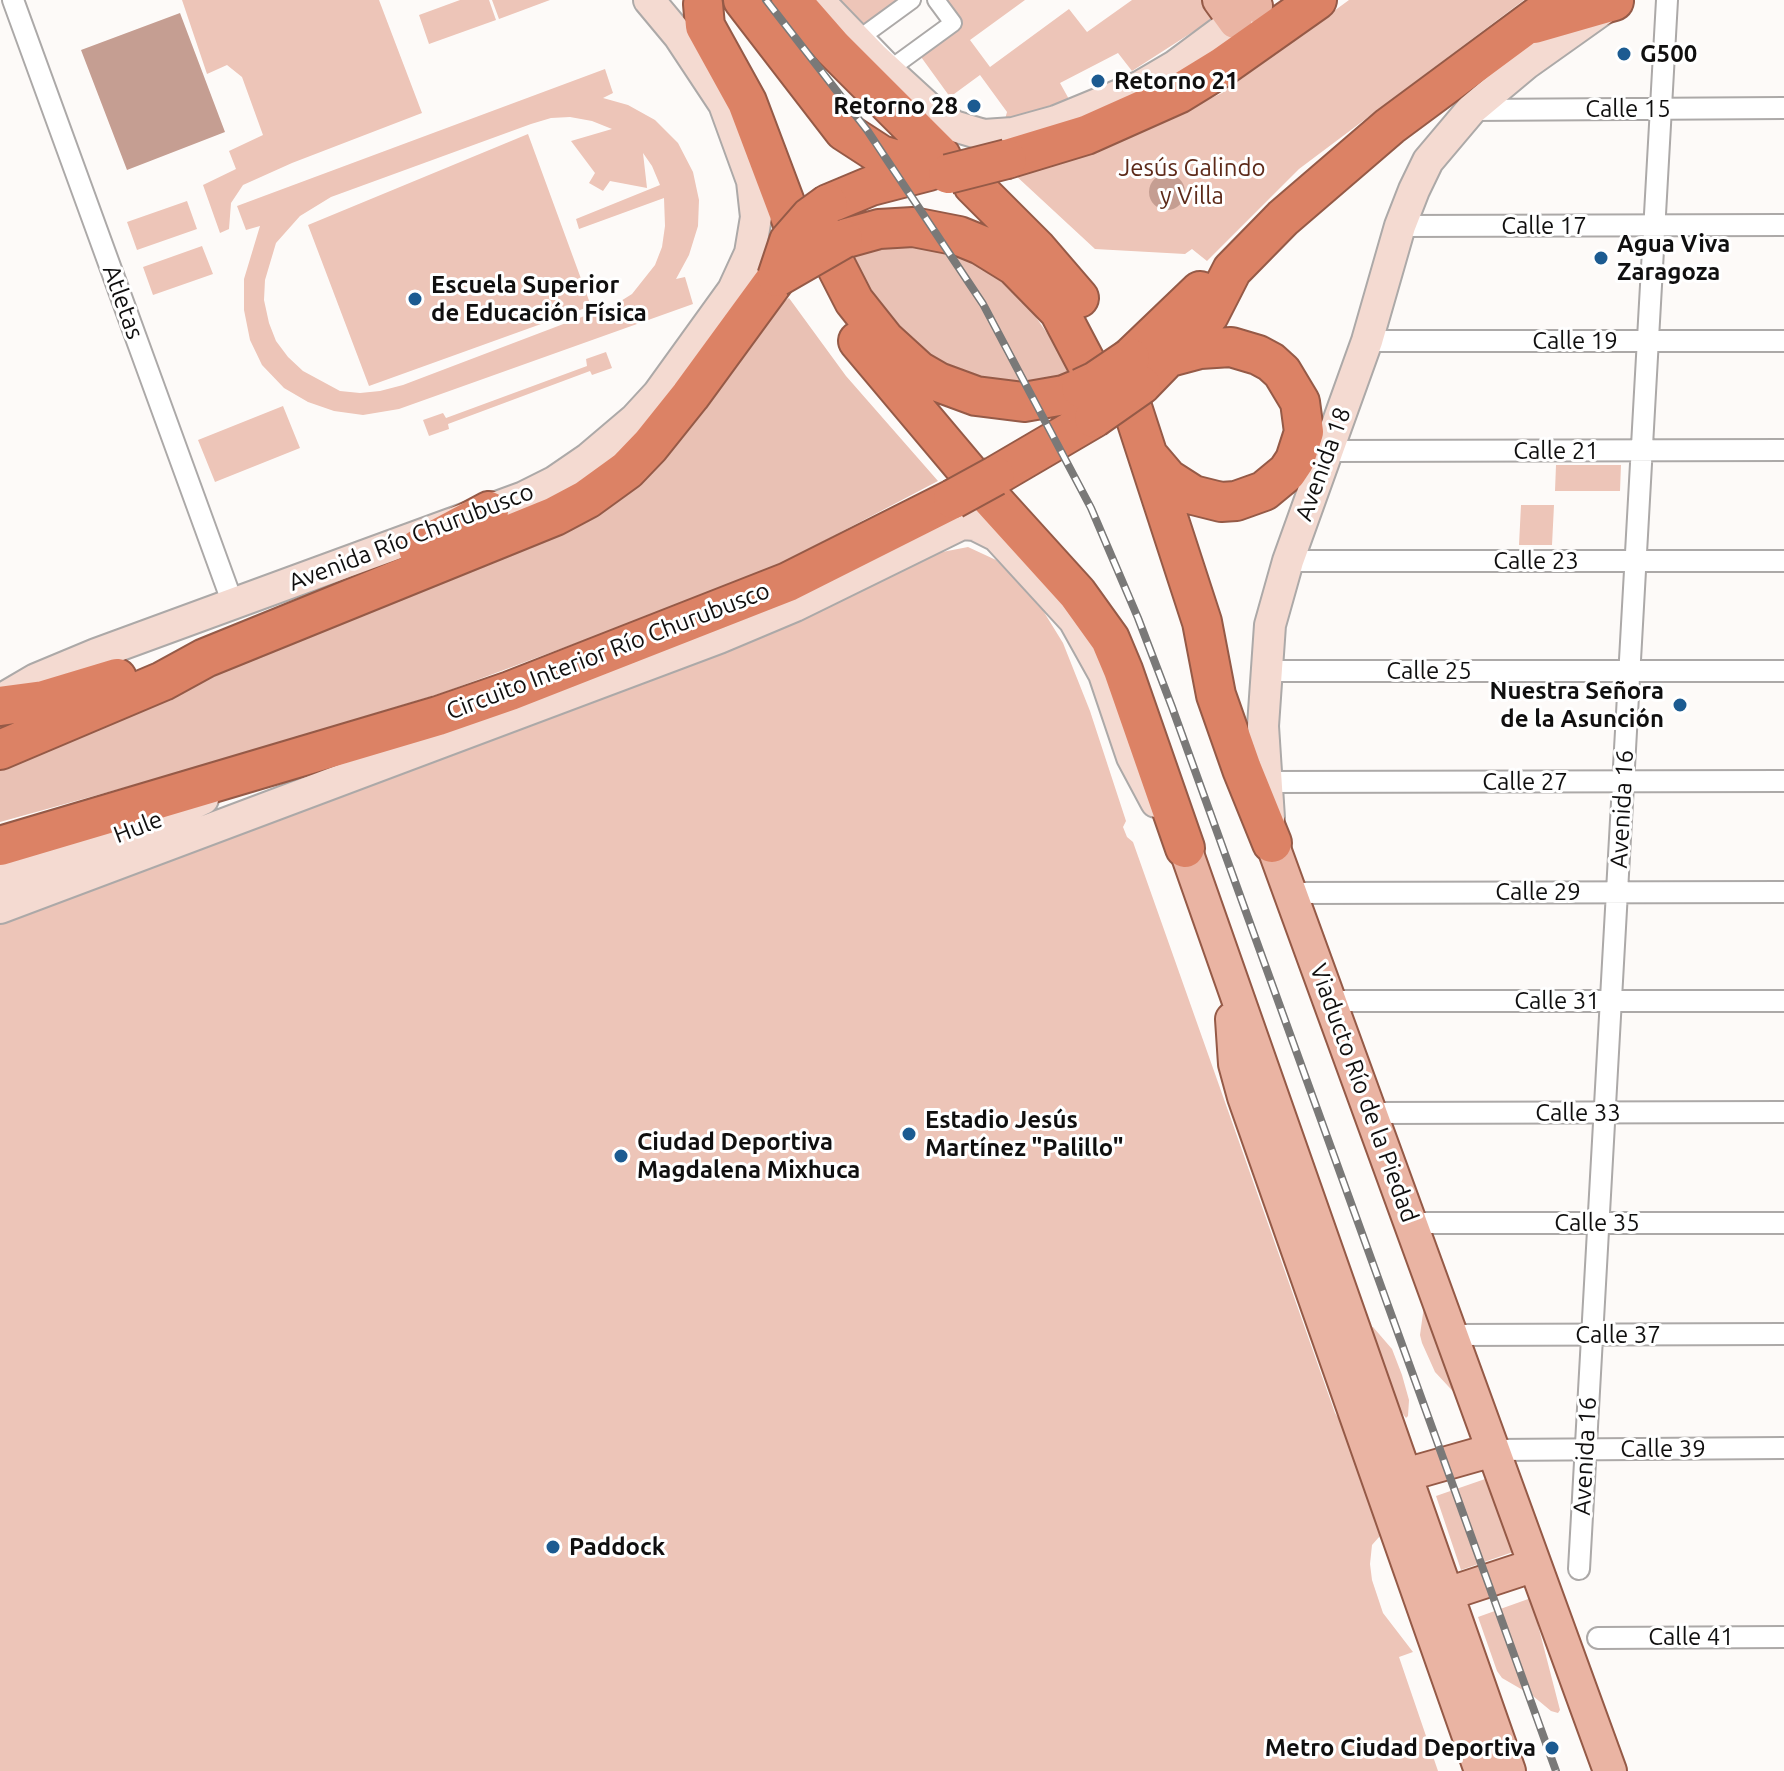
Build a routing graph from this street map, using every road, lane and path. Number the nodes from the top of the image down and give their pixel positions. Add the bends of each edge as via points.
1 (13, 0) edge
2 (649, 0) edge
3 (743, 0) edge
4 (791, 0) edge
5 (818, 0) edge
6 (912, 0) edge
7 (936, 0) edge
8 (1317, 0) edge
9 (1560, 0) edge
10 (1621, 0) edge
11 (1667, 0) edge
12 (698, 1) edge
13 (1245, 6) edge
14 (1523, 27) junction
15 (1784, 108) edge
16 (1661, 109) junction
17 (1471, 110) junction
18 (948, 171) junction
19 (1654, 225) junction
20 (1784, 225) edge
21 (1400, 226) junction
22 (822, 232) junction
23 (1232, 270) junction
24 (1367, 341) junction
25 (1648, 341) junction
26 (1784, 341) edge
27 (1170, 357) junction
28 (1112, 388) junction
29 (1784, 450) edge
30 (1328, 451) junction
31 (1642, 451) junction
32 (1149, 457) junction
33 (976, 494) junction
34 (489, 511) junction
35 (1288, 561) junction
36 (1636, 561) junction
37 (1784, 561) edge
38 (233, 604) junction
39 (306, 617) junction
40 (205, 658) junction
41 (1267, 671) junction
42 (1629, 671) junction
43 (1784, 671) edge
44 (603, 683) junction
45 (510, 691) junction
46 (1216, 695) junction
47 (0, 703) edge
48 (0, 750) edge
49 (272, 766) junction
50 (1784, 781) edge
51 (1266, 782) junction
52 (1623, 782) junction
53 (1272, 843) junction
54 (0, 846) edge
55 (1185, 848) joint
56 (0, 879) edge
57 (1617, 892) junction
58 (1784, 892) edge
59 (1291, 893) junction
60 (0, 908) edge
61 (1234, 992) junction
62 (1330, 1001) junction
63 (1611, 1001) junction
64 (1784, 1001) edge
65 (1784, 1112) edge
66 (1371, 1113) junction
67 (1604, 1113) junction
68 (1411, 1223) junction
69 (1598, 1223) junction
70 (1784, 1223) edge
71 (1784, 1334) edge
72 (1452, 1335) junction
73 (1592, 1335) junction
74 (1784, 1448) edge
75 (1493, 1450) junction
76 (1586, 1450) junction
77 (1405, 1475) junction
78 (1535, 1565) junction
79 (1579, 1569) dead end
80 (1447, 1594) junction
81 (1784, 1637) edge
82 (1598, 1638) dead end
83 (1481, 1771) edge
84 (1509, 1771) edge
85 (1610, 1771) edge

1 - 38 street, Atletas
2 - 34 main road, Avenida Río Churubusco via 714,86 733,123 752,181 756,217 744,270 635,419 554,482
3 - 18 highway via 844,131 881,155
4 - 18 highway, Viaducto Río de la Piedad
5 - 13 main road via 933,112 972,133 1003,135 1108,101 1175,66
6 - 7 street via 864,35 894,66 953,23
8 - 18 highway, bridge via 1178,94 1086,135
9 - 14 highway
10 - 14 highway
10 - 17 main road via 1526,64
11 - 16 street, Avenida 16
12 - 22 highway via 765,106
14 - 23 highway via 1379,135
15 - 16 street, Calle 15
16 - 17 street, Calle 15
16 - 19 street, Avenida 16
17 - 21 main road, Avenida 18 via 1428,161
18 - 22 highway via 935,184
18 - 28 highway, Viaducto Río de la Piedad via 1063,276 1099,328
19 - 20 street, Calle 17
19 - 21 street, Calle 17
19 - 25 street, Avenida 16
21 - 24 main road, Avenida 18
22 - 28 highway via 913,227 981,245 1015,266 1059,311
22 - 28 highway via 854,301 885,340 938,382 1015,402
22 - 33 highway via 832,302
22 - 39 highway, bridge via 777,277 657,437 607,486 555,516
23 - 27 highway, Circuito Interior Río Churubusco via 1209,315
23 - 28 highway via 1192,297
24 - 25 street, Calle 19
24 - 30 main road, Avenida 18
25 - 26 street, Calle 19
25 - 31 street, Avenida 16
27 - 28 highway, Circuito Interior Río Churubusco
27 - 32 highway via 1231,347 1271,362 1300,402 1304,432 1287,472 1264,491 1236,501 1193,495 1168,479
28 - 32 highway, Viaducto Río de la Piedad
28 - 33 highway, Circuito Interior Río Churubusco
28 - 46 highway via 1182,623
29 - 31 street, Calle 21
30 - 31 street, Calle 21
30 - 35 main road, Avenida 18
31 - 36 street, Avenida 16
32 - 46 highway, Viaducto Río de la Piedad via 1202,622
33 - 44 main road via 962,524 795,606
33 - 45 highway, Circuito Interior Río Churubusco via 788,582
33 - 55 highway via 1077,593 1110,639
34 - 38 main road, Avenida Río Churubusco
34 - 39 highway via 433,543 344,581
35 - 36 street, Calle 23
35 - 41 main road, Avenida 18 via 1270,625
36 - 37 street, Calle 23
36 - 42 street, Avenida 16
38 - 47 main road, Avenida Río Churubusco via 36,679
39 - 40 highway
40 - 47 highway via 44,700
40 - 48 highway
41 - 42 street, Calle 25
41 - 51 main road, Avenida 18
42 - 43 street, Calle 25
42 - 52 street, Avenida 16
44 - 45 highway via 546,693
44 - 60 main road
45 - 49 highway, Circuito Interior Río Churubusco
46 - 53 highway, Viaducto Río de la Piedad
49 - 54 highway, Circuito Interior Río Churubusco
49 - 56 main road, Hule via 161,819
50 - 52 street, Calle 27
51 - 52 street, Calle 27
51 - 53 main road, Avenida 18
52 - 57 street, Avenida 16
53 - 59 main road, Viaducto Río de la Piedad
55 - 61 main road
57 - 58 street, Calle 29
57 - 59 street, Calle 29
57 - 63 street, Avenida 16
59 - 62 main road, Viaducto Río de la Piedad
61 - 77 main road
61 - 83 main road via 1237,1073
62 - 63 street, Calle 31
62 - 66 main road, Viaducto Río de la Piedad
63 - 64 street, Calle 31
63 - 67 street, Avenida 16
65 - 67 street, Calle 33
66 - 67 street, Calle 33
66 - 68 main road, Viaducto Río de la Piedad
67 - 69 street, Avenida 16
68 - 69 street, Calle 35
68 - 72 main road, Viaducto Río de la Piedad
69 - 70 street, Calle 35
69 - 73 street, Avenida 16
71 - 73 street, Calle 37
72 - 73 street, Calle 37
72 - 75 main road, Viaducto Río de la Piedad
73 - 76 street, Avenida 16
74 - 76 street, Calle 39
75 - 76 street, Calle 39
75 - 77 main road
75 - 78 main road, Viaducto Río de la Piedad
76 - 79 street, Avenida 16
77 - 80 main road
78 - 80 main road
78 - 85 main road, Viaducto Río de la Piedad
80 - 84 main road
81 - 82 street, Calle 41

